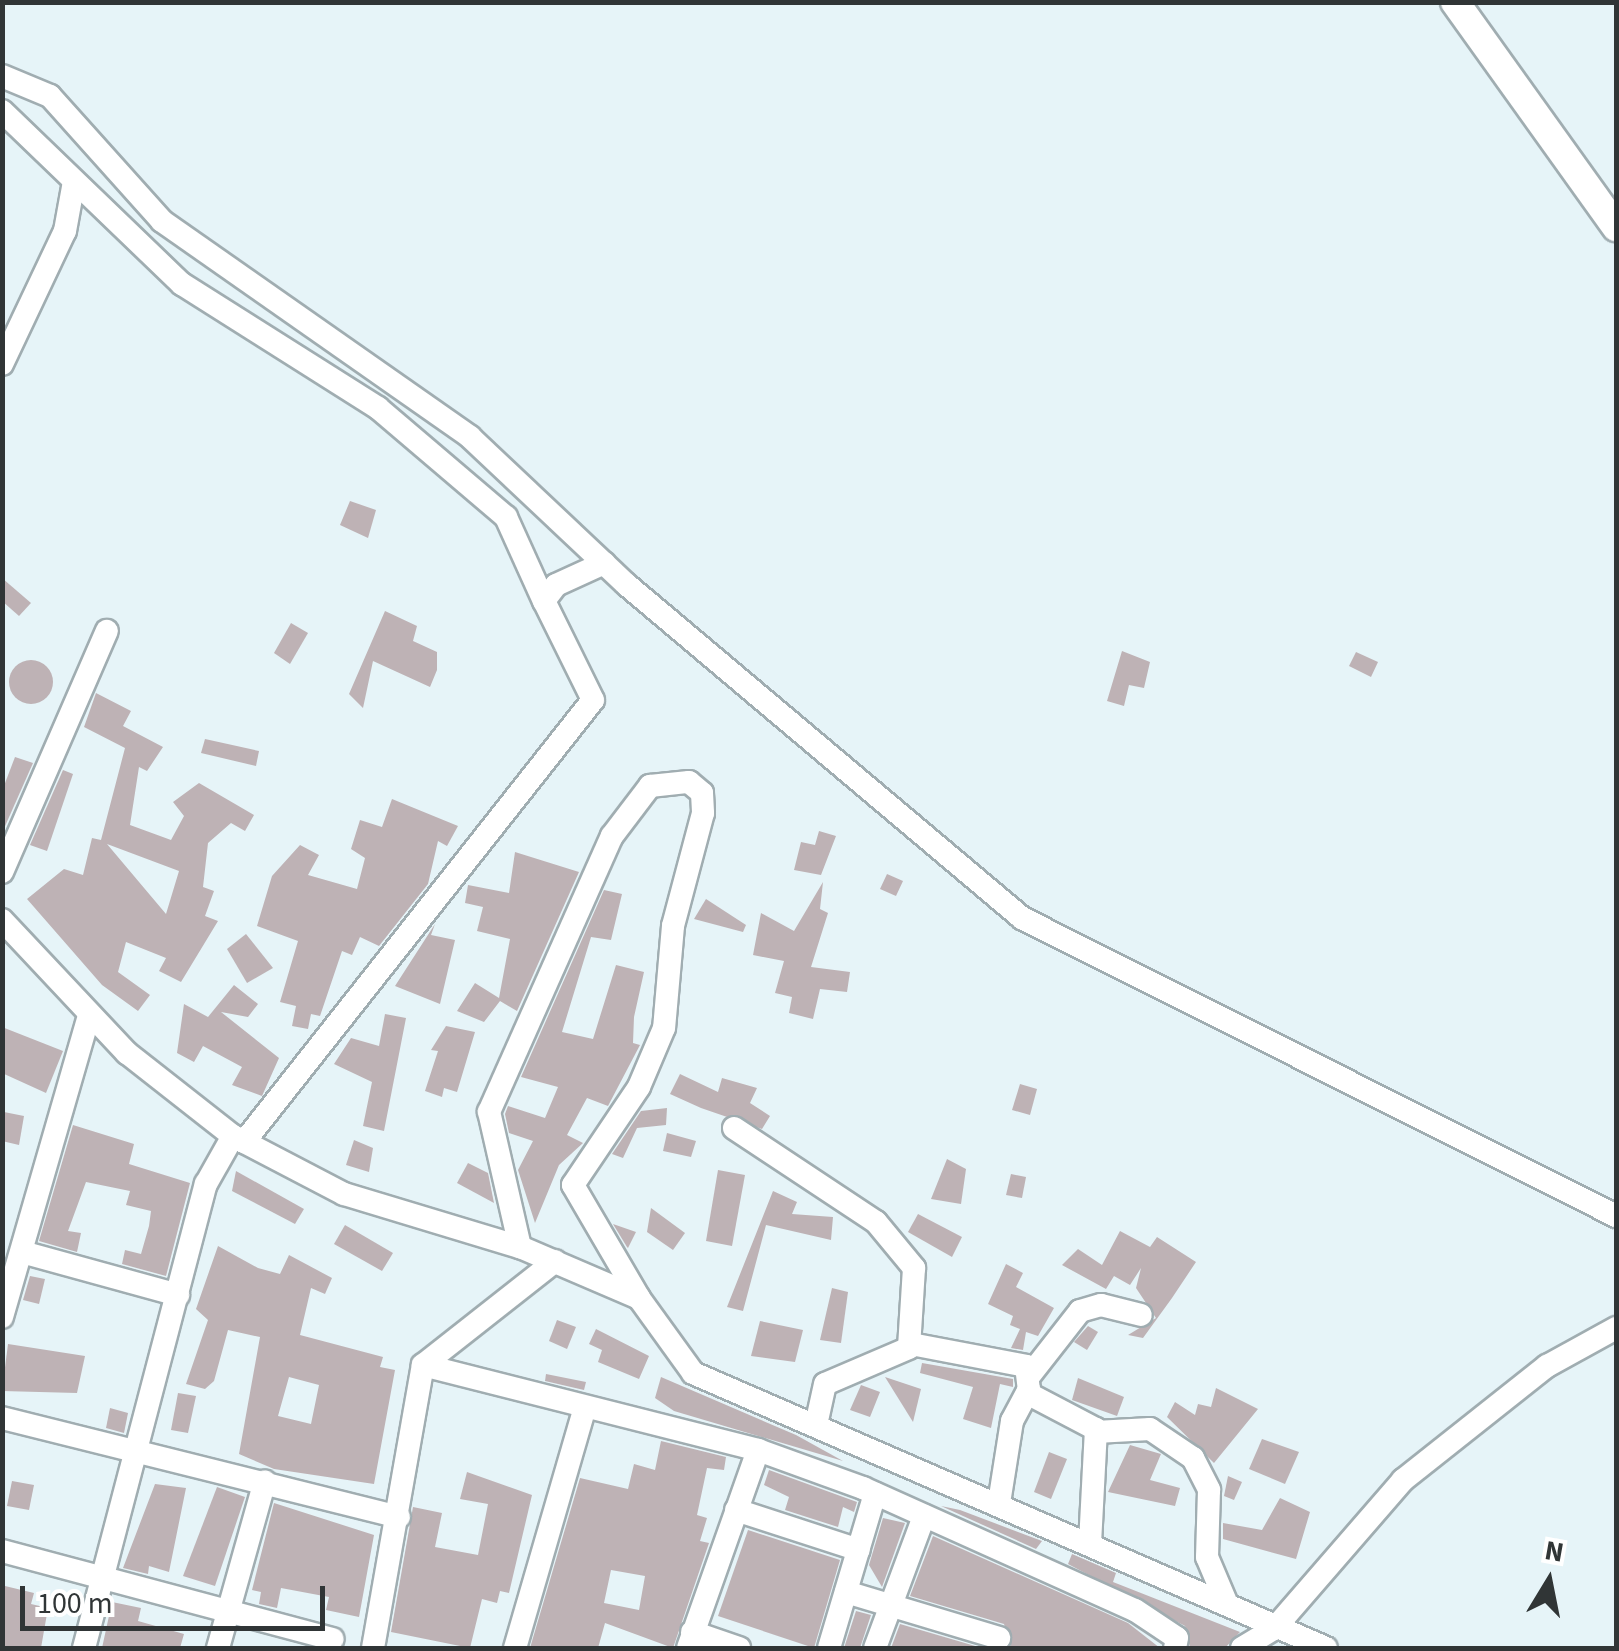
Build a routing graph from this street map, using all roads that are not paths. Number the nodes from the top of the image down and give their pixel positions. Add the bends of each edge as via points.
1 (1455, 2) edge
2 (2, 76) edge
3 (2, 111) edge
4 (73, 187) junction
5 (1616, 227) edge
6 (2, 364) edge
7 (604, 563) junction
8 (544, 601) junction
9 (107, 631) dead end
10 (2, 872) edge
11 (2, 920) edge
12 (89, 1015) junction
13 (734, 1128) dead end
14 (238, 1139) junction
15 (1616, 1216) edge
16 (520, 1247) junction
17 (22, 1252) junction
18 (555, 1261) junction
19 (178, 1295) junction
20 (640, 1298) junction
21 (1140, 1315) dead end
22 (2, 1317) edge
23 (1616, 1328) edge
24 (911, 1344) junction
25 (423, 1365) junction
26 (1029, 1384) junction
27 (584, 1410) junction
28 (2, 1418) edge
29 (816, 1425) junction
30 (1096, 1432) junction
31 (137, 1449) junction
32 (758, 1450) junction
33 (264, 1481) junction
34 (875, 1494) junction
35 (999, 1503) junction
36 (736, 1510) junction
37 (924, 1516) junction
38 (399, 1517) junction
39 (1090, 1542) junction
40 (859, 1550) junction
41 (2, 1551) edge
42 (103, 1577) junction
43 (846, 1592) junction
44 (1226, 1602) junction
45 (893, 1606) junction
46 (228, 1610) junction
47 (1274, 1630) junction
48 (999, 1638) dead end
49 (333, 1639) dead end
50 (690, 1640) edge
51 (84, 1648) edge
52 (218, 1648) edge
53 (374, 1648) edge
54 (514, 1648) edge
55 (739, 1648) edge
56 (829, 1648) edge
57 (875, 1648) edge
58 (1175, 1648) edge
59 (1242, 1648) edge
60 (1326, 1648) edge

1 - 5 street
2 - 7 street via 50,96 162,221 470,438
3 - 4 street
4 - 6 street via 65,231
4 - 8 street via 182,284 378,408 506,517
7 - 8 street
7 - 15 street via 1022,918
8 - 14 street via 593,700
9 - 10 street
11 - 12 street
12 - 14 street
12 - 17 street
13 - 24 street via 876,1222 908,1254
14 - 16 street via 344,1194
14 - 19 street via 206,1184
16 - 18 street
16 - 20 street via 490,1112 612,836 650,786 689,782 702,793 703,813 673,926 664,1028 652,1065 573,1185
17 - 19 street
17 - 22 street
18 - 20 street
18 - 25 street
19 - 31 street
20 - 29 street via 693,1372
21 - 26 street via 1101,1305 1080,1311
23 - 47 street via 1546,1366 1403,1480
24 - 26 street via 1014,1358
24 - 29 street via 899,1358 825,1384
25 - 27 street
25 - 38 street
26 - 30 street
26 - 35 street via 1012,1421
27 - 32 street
27 - 54 street
28 - 31 street
29 - 35 street
30 - 39 street
30 - 44 street via 1150,1430 1193,1458 1209,1490 1207,1557
31 - 33 street
31 - 42 street
32 - 34 street
32 - 36 street
33 - 38 street
33 - 46 street
34 - 37 street
34 - 40 street
35 - 39 street
36 - 40 street
36 - 50 street
37 - 45 street
37 - 58 street via 1135,1610 1177,1638
38 - 53 street
39 - 44 street
40 - 43 street
41 - 42 street
42 - 46 street
42 - 51 street
43 - 45 street
43 - 56 street
44 - 47 street
45 - 48 street
45 - 57 street
46 - 49 street
46 - 52 street
47 - 59 street
47 - 60 street
50 - 55 street

